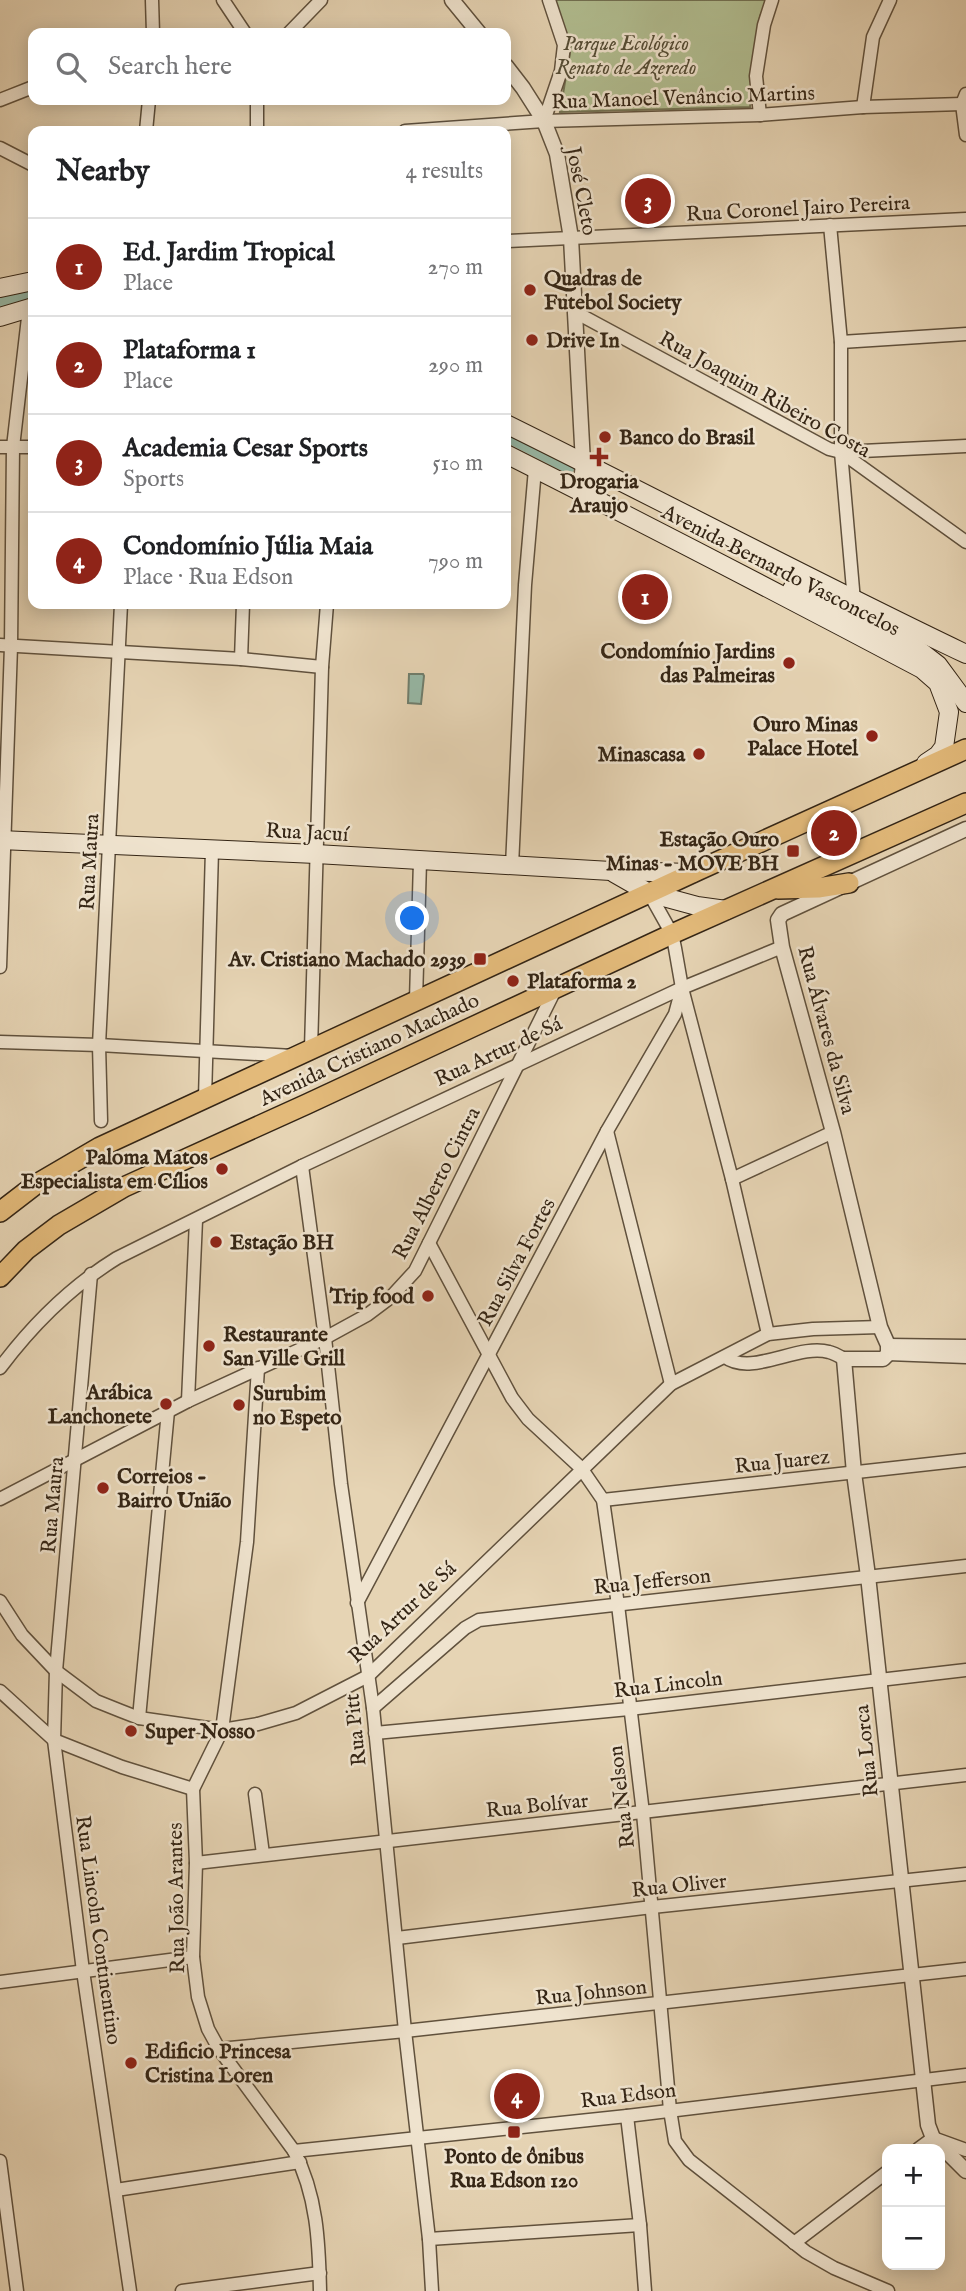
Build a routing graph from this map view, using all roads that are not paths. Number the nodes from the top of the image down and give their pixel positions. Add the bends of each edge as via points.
1 (223, 0) edge
2 (321, 0) edge
3 (452, 0) edge
4 (549, 0) edge
5 (772, 0) edge
6 (890, 0) edge
7 (154, 2) edge
8 (153, 28) edge
9 (242, 28) edge
10 (294, 28) edge
11 (475, 28) edge
12 (511, 72) edge
13 (28, 89) edge
14 (964, 99) edge
15 (0, 100) edge
16 (149, 105) edge
17 (257, 105) edge
18 (863, 107) junction
19 (760, 115) junction
20 (544, 121) junction
21 (146, 126) edge
22 (257, 126) edge
23 (474, 126) edge
24 (966, 135) edge
25 (0, 148) edge
26 (28, 162) edge
27 (966, 219) edge
28 (830, 225) junction
29 (571, 238) junction
30 (511, 241) edge
31 (28, 282) edge
32 (4, 284) edge
33 (28, 309) edge
34 (575, 312) junction
35 (0, 317) edge
36 (28, 325) edge
37 (966, 334) edge
38 (841, 342) junction
39 (511, 427) edge
40 (966, 446) edge
41 (7, 447) edge
42 (28, 447) edge
43 (841, 452) junction
44 (511, 456) edge
45 (583, 463) junction
46 (535, 468) junction
47 (580, 493) junction
48 (697, 519) junction
49 (966, 542) edge
50 (684, 545) junction
51 (748, 576) junction
52 (121, 609) edge
53 (243, 609) edge
54 (327, 609) edge
55 (854, 609) junction
56 (6, 646) edge
57 (119, 652) junction
58 (966, 654) edge
59 (241, 659) junction
60 (322, 667) junction
61 (955, 687) junction
62 (966, 703) edge
63 (966, 711) edge
64 (966, 750) edge
65 (915, 771) junction
66 (966, 803) edge
67 (966, 829) edge
68 (3, 840) edge
69 (109, 845) junction
70 (212, 850) junction
71 (316, 854) junction
72 (420, 861) junction
73 (512, 866) junction
74 (611, 871) junction
75 (692, 873) junction
76 (849, 883) junction
77 (770, 889) junction
78 (649, 893) junction
79 (726, 910) junction
80 (672, 934) junction
81 (782, 947) junction
82 (0, 967) edge
83 (556, 987) junction
84 (682, 988) junction
85 (416, 1000) junction
86 (0, 1042) edge
87 (99, 1045) junction
88 (207, 1051) junction
89 (304, 1053) junction
90 (516, 1065) junction
91 (205, 1098) junction
92 (101, 1121) dead end
93 (607, 1131) junction
94 (833, 1132) junction
95 (302, 1166) junction
96 (732, 1179) junction
97 (0, 1212) edge
98 (196, 1220) junction
99 (429, 1242) junction
100 (91, 1274) junction
101 (0, 1277) edge
102 (880, 1327) junction
103 (768, 1335) junction
104 (326, 1338) junction
105 (966, 1346) edge
106 (888, 1350) junction
107 (488, 1356) junction
108 (725, 1357) junction
109 (966, 1357) edge
110 (844, 1359) junction
111 (0, 1368) edge
112 (258, 1368) junction
113 (671, 1384) junction
114 (188, 1401) junction
115 (168, 1411) junction
116 (75, 1460) junction
117 (966, 1460) edge
118 (581, 1468) junction
119 (854, 1473) junction
120 (0, 1499) edge
121 (603, 1500) junction
122 (966, 1566) edge
123 (868, 1576) junction
124 (0, 1601) edge
125 (357, 1603) junction
126 (618, 1605) junction
127 (966, 1670) edge
128 (56, 1671) junction
129 (368, 1676) junction
130 (879, 1679) junction
131 (0, 1691) edge
132 (373, 1708) junction
133 (629, 1709) junction
134 (139, 1718) junction
135 (222, 1730) junction
136 (374, 1733) junction
137 (54, 1740) junction
138 (966, 1774) edge
139 (890, 1783) junction
140 (193, 1789) junction
141 (255, 1794) dead end
142 (643, 1813) junction
143 (387, 1840) junction
144 (263, 1854) junction
145 (196, 1863) junction
146 (966, 1874) edge
147 (901, 1882) junction
148 (652, 1907) junction
149 (397, 1938) junction
150 (193, 1957) junction
151 (966, 1969) edge
152 (83, 1970) junction
153 (911, 1975) junction
154 (0, 1982) edge
155 (660, 2004) junction
156 (405, 2032) junction
157 (219, 2049) junction
158 (966, 2075) edge
159 (923, 2080) junction
160 (670, 2109) junction
161 (627, 2116) junction
162 (933, 2138) junction
163 (418, 2139) junction
164 (925, 2144) edge
165 (966, 2150) edge
166 (297, 2157) junction
167 (0, 2161) edge
168 (966, 2171) edge
169 (882, 2176) edge
170 (116, 2190) junction
171 (640, 2224) junction
172 (429, 2239) junction
173 (794, 2243) junction
174 (320, 2273) junction
175 (17, 2291) edge
176 (130, 2291) edge
177 (182, 2291) edge
178 (320, 2291) edge
179 (432, 2291) edge
180 (645, 2291) edge
181 (888, 2291) edge

1 - 9 street
2 - 10 street
3 - 11 street
4 - 20 street via 564,45 561,71
5 - 19 street via 756,76
6 - 18 street via 873,37
7 - 8 street
12 - 20 street, José Cleto
13 - 15 street
14 - 18 street, Rua Manoel Venâncio Martins
14 - 24 street
16 - 21 street
17 - 22 street
18 - 19 street, Rua Manoel Venâncio Martins
19 - 20 street, Rua Manoel Venâncio Martins
20 - 23 street, Rua Manoel Venâncio Martins
20 - 29 street, José Cleto via 557,154
25 - 26 street
27 - 28 street, Rua Coronel Jairo Pereira
28 - 29 street, Rua Coronel Jairo Pereira
28 - 38 street
29 - 30 street, Rua Coronel Jairo Pereira
29 - 34 street, José Cleto
31 - 32 main road
33 - 35 main road
34 - 43 street, Rua Joaquim Ribeiro Costa
34 - 45 street, José Cleto
36 - 41 street
37 - 38 street
38 - 43 street
39 - 45 main road, Avenida Bernardo Vasconcelos
40 - 43 street
41 - 42 street
41 - 56 street
43 - 49 street, Rua Joaquim Ribeiro Costa
43 - 55 street
44 - 46 main road, Avenida Bernardo Vasconcelos
45 - 47 street, José Cleto
45 - 48 main road, Avenida Bernardo Vasconcelos
46 - 47 main road, Avenida Bernardo Vasconcelos
46 - 73 street
47 - 50 main road, Avenida Bernardo Vasconcelos
48 - 50 main road
48 - 55 main road, Avenida Bernardo Vasconcelos
50 - 51 main road, Avenida Bernardo Vasconcelos
51 - 55 main road
51 - 65 main road, Avenida Bernardo Vasconcelos via 922,669 938,684 949,712 944,747
52 - 57 street, Rua Maura
53 - 59 street
54 - 60 street
55 - 58 main road, Avenida Bernardo Vasconcelos
55 - 61 main road via 938,665
56 - 57 street
56 - 68 street
57 - 59 street
57 - 69 street, Rua Maura
59 - 60 street
60 - 71 street
61 - 62 main road
61 - 63 main road
64 - 65 highway, Avenida Cristiano Machado
65 - 75 highway, Avenida Cristiano Machado
66 - 77 highway, Avenida Cristiano Machado
67 - 76 street, Rua Álvares da Silva
68 - 69 main road, Rua Jacuí
68 - 82 street
69 - 70 main road, Rua Jacuí
69 - 87 street, Rua Maura
70 - 71 main road, Rua Jacuí
70 - 88 street
71 - 72 main road, Rua Jacuí
71 - 89 street
72 - 73 main road, Rua Jacuí
72 - 85 street
73 - 74 main road, Rua Jacuí
74 - 75 main road, Rua Jacuí
74 - 78 main road, Rua Jacuí
75 - 78 highway, Avenida Cristiano Machado
76 - 77 highway
76 - 81 street, Rua Álvares da Silva via 782,914 778,920
77 - 79 highway, Avenida Cristiano Machado
78 - 79 main road, Rua Jacuí
78 - 80 street
78 - 85 highway, Avenida Cristiano Machado
79 - 80 highway, Avenida Cristiano Machado
80 - 83 highway, Avenida Cristiano Machado
80 - 84 street, Rua Silva Fortes
81 - 84 street, Rua Artur de Sá
81 - 94 street, Rua Álvares da Silva
83 - 90 street, Rua Alberto Cintra
83 - 101 highway, Avenida Cristiano Machado via 124,1186 59,1225
84 - 90 street, Rua Artur de Sá
84 - 93 street, Rua Silva Fortes via 675,1014
84 - 96 street
85 - 89 highway, Avenida Cristiano Machado
86 - 87 street
87 - 88 street
87 - 92 street, Rua Maura
88 - 89 street
88 - 91 street
89 - 91 highway, Avenida Cristiano Machado
90 - 95 street, Rua Artur de Sá
90 - 99 street, Rua Alberto Cintra
91 - 97 highway, Avenida Cristiano Machado via 70,1163
93 - 107 street, Rua Silva Fortes
93 - 113 street
94 - 96 street
94 - 102 street, Rua Álvares da Silva
95 - 98 street, Rua Artur de Sá
95 - 104 street, Rua Pitt
96 - 103 street
98 - 100 street, Rua Artur de Sá
98 - 114 street
99 - 104 street, Rua Alberto Cintra via 415,1271 391,1297
99 - 107 street, Rua Nelson
100 - 111 street, Rua Artur de Sá via 51,1308
100 - 116 street, Rua Maura
102 - 103 street, Rua Artur de Sá
102 - 106 street, Rua Álvares da Silva
103 - 108 street, Rua Artur de Sá
104 - 112 street, Rua Alberto Cintra
104 - 125 street, Rua Pitt
105 - 106 street
106 - 109 street
106 - 110 street via 883,1359
107 - 118 street, Rua Nelson via 528,1419
107 - 125 street, Rua Silva Fortes
108 - 110 street via 753,1362 816,1350
108 - 113 street, Rua Artur de Sá
110 - 119 street, Rua Lorca
112 - 114 street, Rua Alberto Cintra
112 - 135 street, Rua João Arantes via 247,1542
113 - 118 street, Rua Artur de Sá
114 - 115 street, Rua Alberto Cintra
115 - 116 street, Rua Alberto Cintra
115 - 134 street
116 - 120 street, Rua Alberto Cintra
116 - 128 street, Rua Maura
117 - 119 street, Rua Juarez
118 - 121 street, Rua Nelson
118 - 129 street, Rua Artur de Sá
119 - 121 street, Rua Juarez
119 - 123 street, Rua Lorca
121 - 126 street, Rua Nelson
122 - 123 street, Rua Jefferson
123 - 126 street, Rua Jefferson
123 - 130 street, Rua Lorca
124 - 128 street, Rua Artur de Sá via 22,1636
125 - 129 street, Rua Pitt
126 - 132 street, Rua Jefferson via 479,1620
126 - 133 street, Rua Nelson
127 - 130 street, Rua Lincoln
128 - 134 street, Rua Artur de Sá via 96,1701
128 - 137 street, Rua Maura
129 - 132 street, Rua Pitt
129 - 135 street, Rua Artur de Sá via 296,1713
130 - 133 street, Rua Lincoln
130 - 139 street, Rua Lorca
131 - 137 street
132 - 136 street, Rua Pitt
133 - 136 street, Rua Lincoln
133 - 142 street, Rua Nelson
134 - 135 street, Rua Artur de Sá
135 - 140 street, Rua João Arantes
136 - 143 street, Rua Pitt
137 - 140 street
137 - 152 street, Rua Lincoln Continentino
138 - 139 street, Rua Bolívar
139 - 142 street, Rua Bolívar
139 - 147 street, Rua Lorca
140 - 145 street, Rua João Arantes
141 - 144 street
142 - 143 street, Rua Bolívar
142 - 148 street, Rua Nelson
143 - 144 street, Rua Bolívar
143 - 149 street, Rua Pitt
144 - 145 street, Rua Bolívar
145 - 150 street, Rua João Arantes
146 - 147 street, Rua Oliver
147 - 148 street, Rua Oliver
147 - 153 street, Rua Lorca
148 - 149 street, Rua Oliver
148 - 155 street, Rua Nelson
149 - 156 street, Rua Pitt
150 - 152 street
150 - 157 street, Rua João Arantes via 198,1997
151 - 153 street, Rua Johnson
152 - 154 street
152 - 170 street, Rua Lincoln Continentino
153 - 155 street, Rua Johnson
153 - 159 street, Rua Lorca
155 - 156 street, Rua Johnson
155 - 160 street, Rua Nelson
156 - 157 street, Rua Johnson
156 - 163 street, Rua Pitt
157 - 166 street, Rua João Arantes
158 - 159 street, Rua Edson
159 - 160 street, Rua Edson
159 - 162 street, Rua Lorca
160 - 161 street, Rua Edson
160 - 173 street, Rua Nelson via 675,2141 689,2160
161 - 163 street, Rua Edson
161 - 171 street
162 - 164 street
162 - 165 street
162 - 168 street
163 - 166 street, Rua Edson
163 - 172 street, Rua Pitt
166 - 170 street, Rua Edson
166 - 174 street, Rua João Arantes via 312,2193
167 - 175 street
169 - 173 street
170 - 176 street, Rua Lincoln Continentino
171 - 172 street
171 - 180 street
172 - 179 street, Rua Pitt
173 - 181 street, Rua Nelson via 819,2261
174 - 177 street
174 - 178 street, Rua João Arantes

